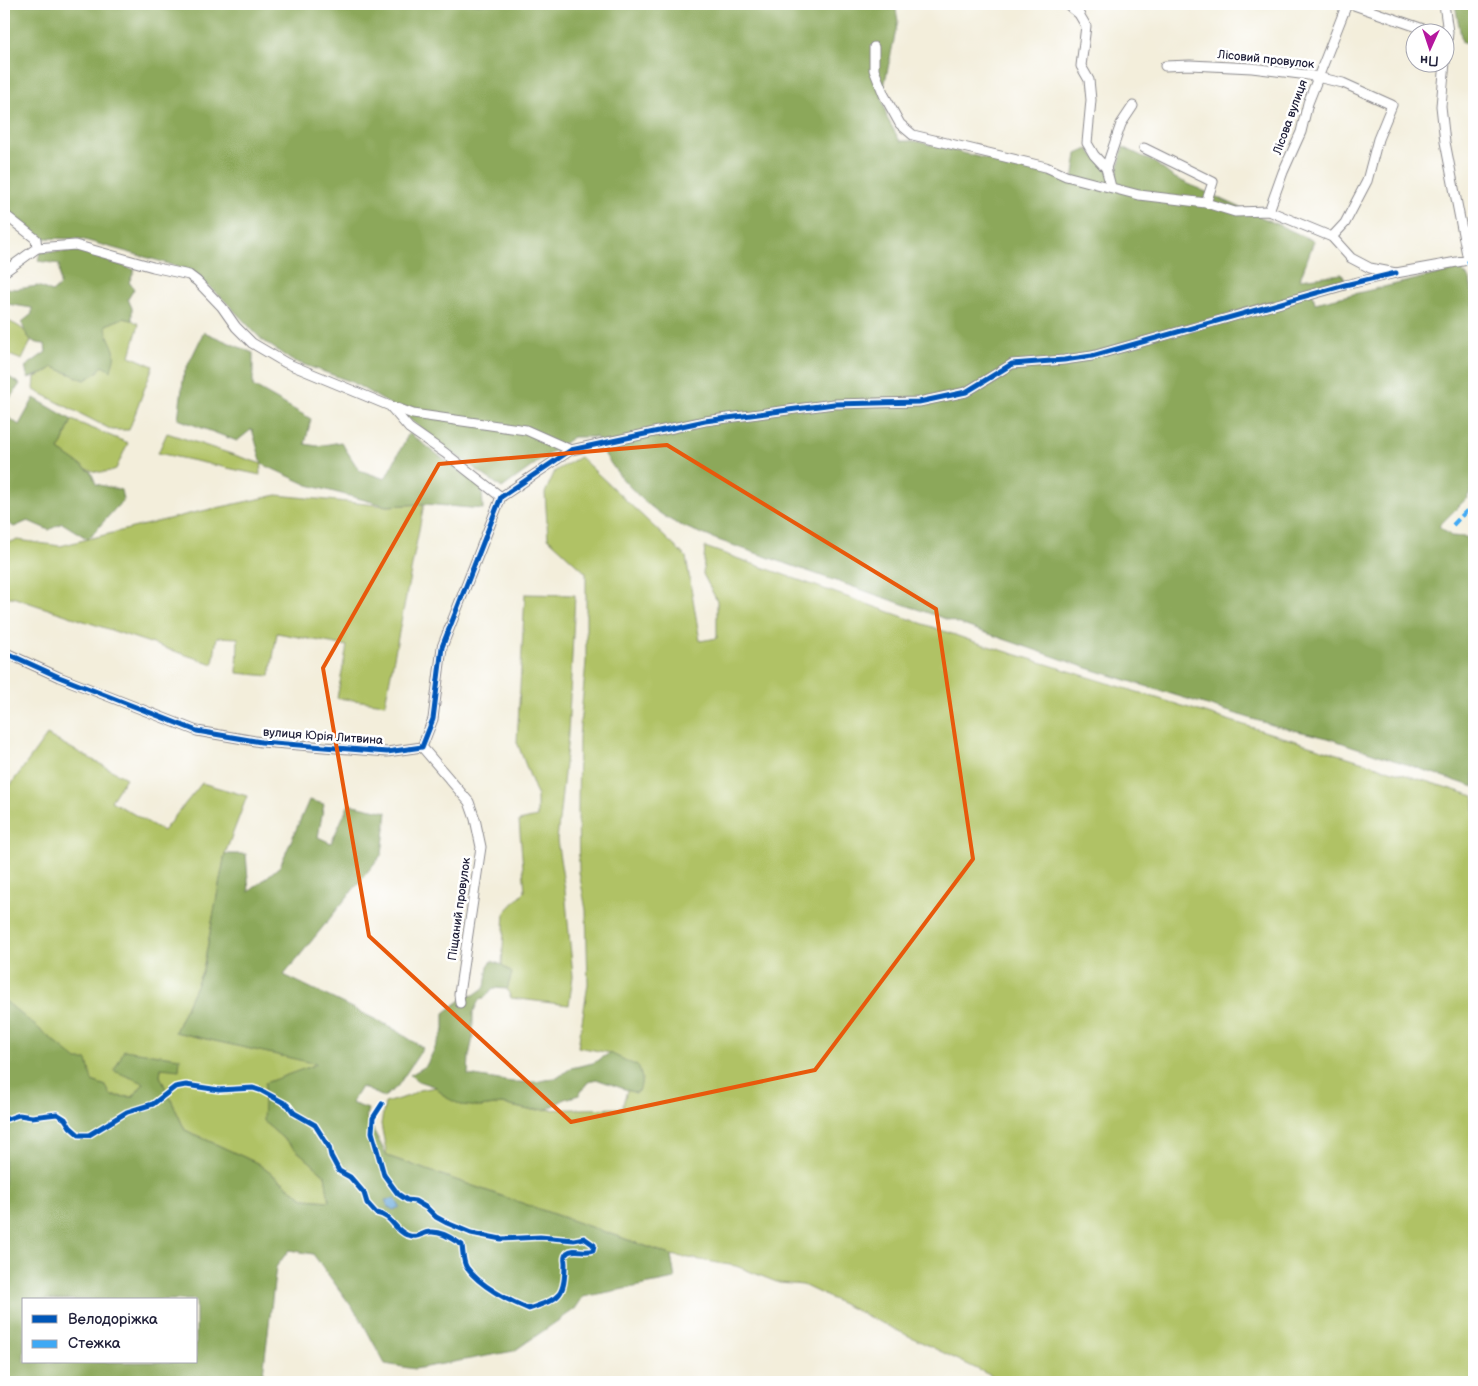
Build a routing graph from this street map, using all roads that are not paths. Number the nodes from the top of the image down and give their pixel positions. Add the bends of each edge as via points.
1 (1067, 4) edge
2 (1347, 4) edge
3 (1351, 4) edge
4 (1444, 4) edge
5 (1447, 22) edge
6 (1406, 23) edge
7 (874, 47) dead end
8 (1165, 66) dead end
9 (1444, 72) edge
10 (1318, 77) junction
11 (1133, 106) dead end
12 (1144, 148) dead end
13 (1106, 168) junction
14 (1111, 187) junction
15 (1206, 203) junction
16 (1268, 211) junction
17 (4, 214) edge
18 (1332, 237) junction
19 (37, 248) junction
20 (1471, 260) edge
21 (4, 272) edge
22 (1396, 273) junction
23 (390, 406) junction
24 (571, 450) junction
25 (501, 497) junction
26 (4, 652) edge
27 (422, 748) junction
28 (460, 1003) dead end

1 - 13 street via 1079,14 1086,26 1081,66 1089,80 1091,100 1087,142
2 - 10 street, Лісова вулиця
3 - 6 street
4 - 5 street
7 - 14 street via 874,70 884,95 900,124 913,135 1046,167 1066,176
8 - 10 street, Лісовий провулок via 1252,68
9 - 20 street via 1441,106 1445,142
10 - 16 street, Лісова вулиця via 1301,132
10 - 18 street, Лісовий провулок via 1342,83 1392,105 1378,139 1367,181 1344,223
11 - 13 street via 1121,124
12 - 15 street via 1213,182
13 - 14 street
14 - 15 street via 1139,195
15 - 16 street via 1235,212
16 - 18 street
17 - 19 street via 36,239
18 - 22 street via 1351,258 1370,268
19 - 21 street
19 - 23 street via 75,245 189,275 252,342 286,363
20 - 22 street
22 - 24 street via 1353,282 1092,356 1012,364 966,392 919,402 834,404 705,421
23 - 24 street via 413,414 526,430
23 - 25 street via 409,428
24 - 25 street
25 - 27 street via 442,647 432,719
26 - 27 street, вулиця Юрія Литвина via 197,731 261,742 387,752
27 - 28 street, Піщаний провулок via 468,802 481,847

